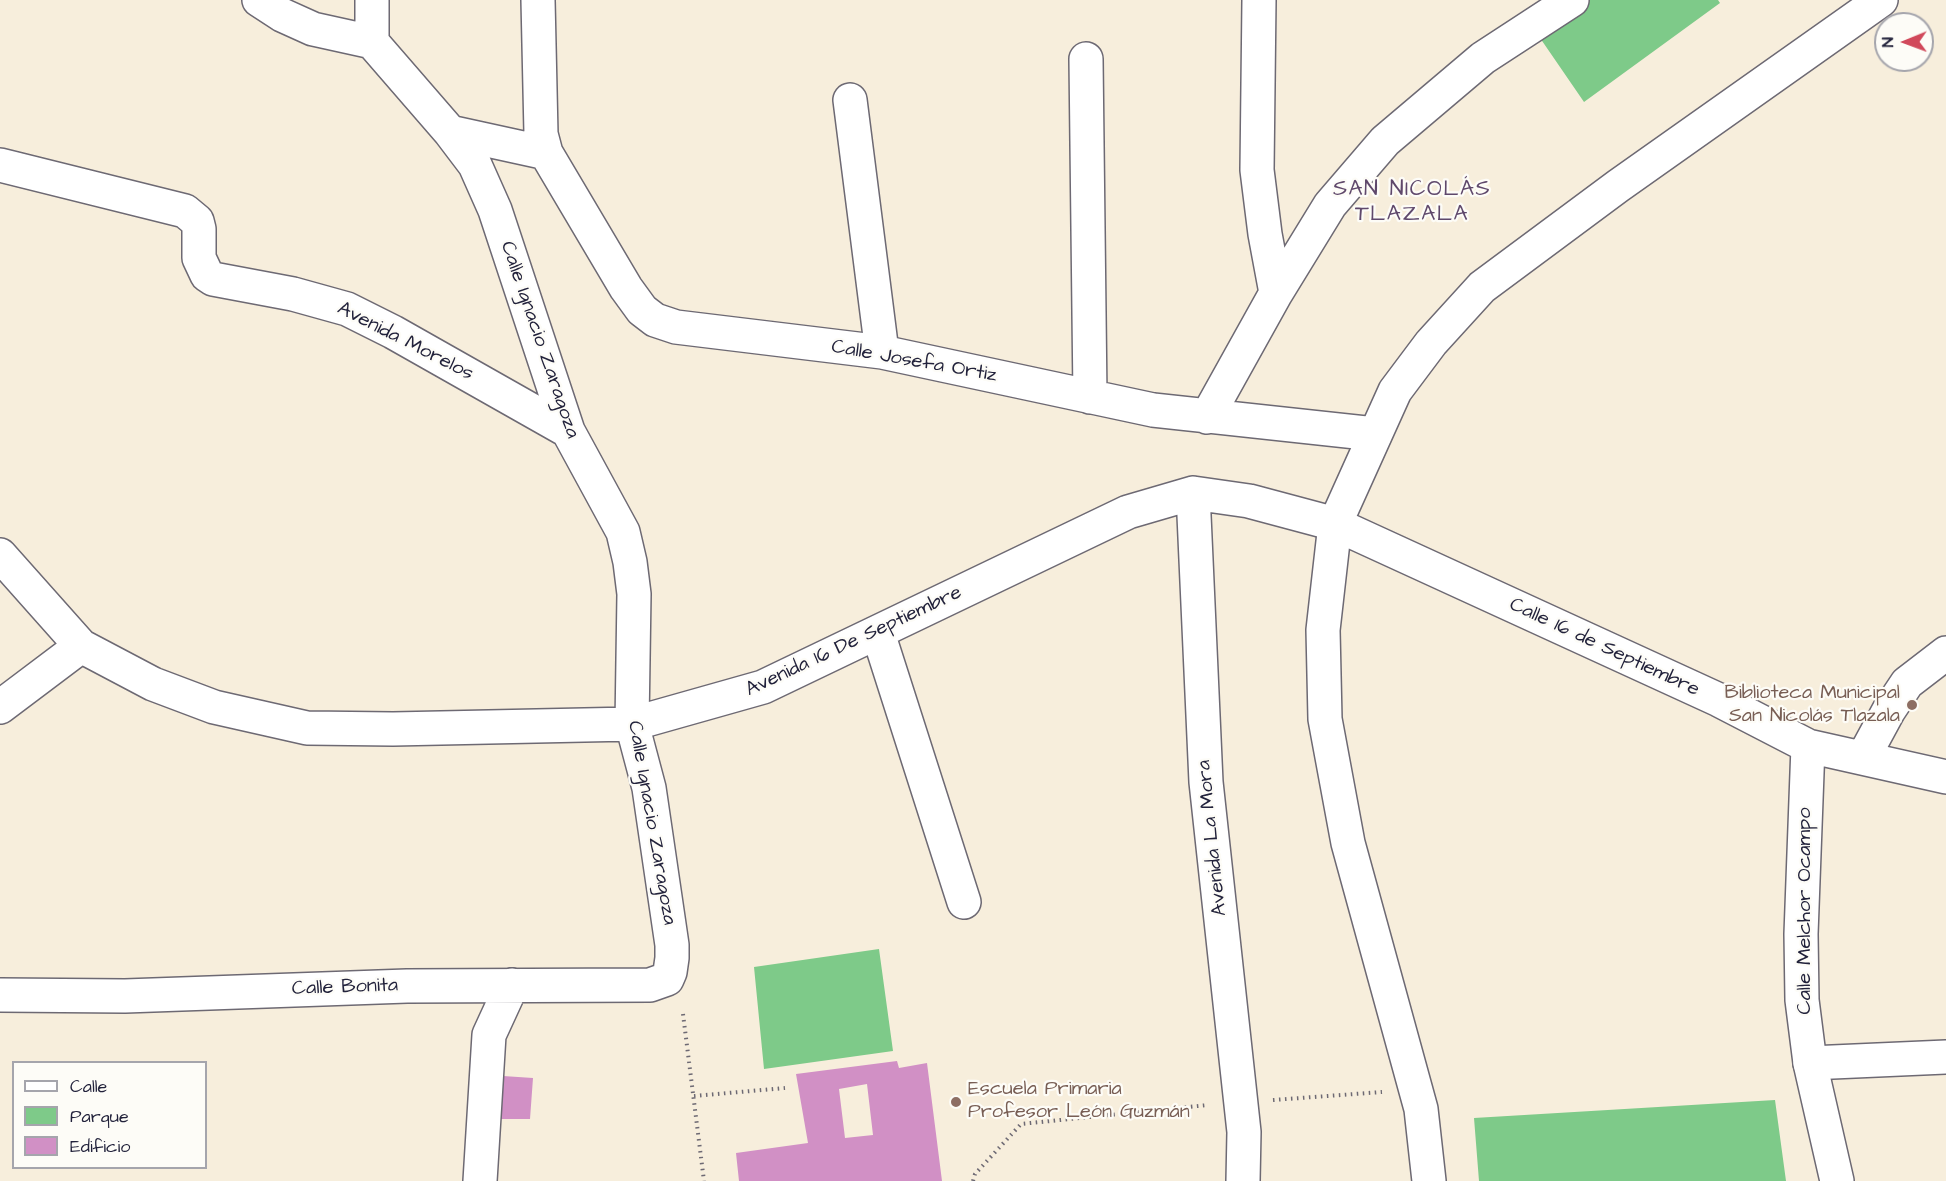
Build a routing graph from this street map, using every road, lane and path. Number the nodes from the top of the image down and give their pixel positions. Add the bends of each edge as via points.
1 (259, 0) edge
2 (372, 0) edge
3 (538, 0) edge
4 (1259, 0) edge
5 (1572, 0) edge
6 (1881, 0) edge
7 (372, 42) junction
8 (1086, 59) dead end
9 (850, 100) dead end
10 (450, 132) junction
11 (546, 153) junction
12 (0, 165) edge
13 (1276, 293) junction
14 (882, 352) junction
15 (1090, 397) junction
16 (1207, 417) junction
17 (568, 431) junction
18 (1375, 434) junction
19 (1193, 494) junction
20 (1335, 524) junction
21 (0, 555) edge
22 (878, 633) junction
23 (81, 646) junction
24 (1946, 653) edge
25 (0, 707) edge
26 (632, 724) junction
27 (1808, 746) junction
28 (1863, 758) junction
29 (1946, 777) edge
30 (964, 902) dead end
31 (672, 958) joint
32 (512, 985) junction
33 (0, 995) edge
34 (683, 1014) dead end
35 (1946, 1057) edge
36 (1810, 1063) junction
37 (784, 1088) dead end
38 (1415, 1089) junction
39 (694, 1096) junction
40 (1241, 1102) junction
41 (1180, 1107) dead end
42 (480, 1181) edge
43 (704, 1181) edge
44 (973, 1181) edge
45 (1243, 1181) edge
46 (1429, 1181) edge
47 (1837, 1181) edge

1 - 7 street via 313,29
2 - 7 street
3 - 11 street, Calle Josefa Ortiz via 541,134
4 - 13 street via 1257,170
5 - 13 street via 1484,58 1385,141 1330,205
6 - 18 street via 1617,186 1482,287 1395,390
7 - 10 street, Calle Ignacio Zaragoza
8 - 15 street
9 - 14 street
10 - 11 street
10 - 17 street, Calle Ignacio Zaragoza via 475,165 495,210
11 - 14 street, Calle Josefa Ortiz via 626,288 655,320 676,327
12 - 17 street, Avenida Morelos via 185,211 197,221 198,258 213,279 347,309
13 - 16 street
14 - 15 street, Calle Josefa Ortiz
15 - 16 street, Calle Josefa Ortiz
16 - 18 street, Calle Josefa Ortiz
17 - 26 street, Calle Ignacio Zaragoza via 623,532 630,562 634,594
18 - 20 street
19 - 20 street, Avenida 16 De Septiembre via 1249,501
19 - 22 street, Avenida 16 De Septiembre via 1128,512
19 - 40 street, Avenida La Mora via 1206,782
20 - 27 street, Calle 16 de Septiembre via 1719,700
20 - 38 street via 1323,630 1325,718 1348,843
21 - 23 street
22 - 26 street, Avenida 16 De Septiembre via 763,687
22 - 30 street
23 - 25 street
23 - 26 street, Avenida 16 De Septiembre via 153,684 204,703 308,728
24 - 28 street via 1907,683
26 - 31 street, Calle Ignacio Zaragoza via 649,788
27 - 28 street, Calle 16 de Septiembre
27 - 36 street, Calle Melchor Ocampo via 1802,1000
28 - 29 street, Calle 16 de Septiembre
31 - 32 street, Calle Bonita via 667,979 650,985
32 - 33 street, Calle Bonita via 125,996
32 - 42 street via 489,1035
34 - 39 path
35 - 36 street
36 - 47 street, Calle Melchor Ocampo
37 - 39 path
38 - 40 path
38 - 46 street
39 - 43 path
40 - 45 street, Avenida La Mora
41 - 44 path via 1021,1124

